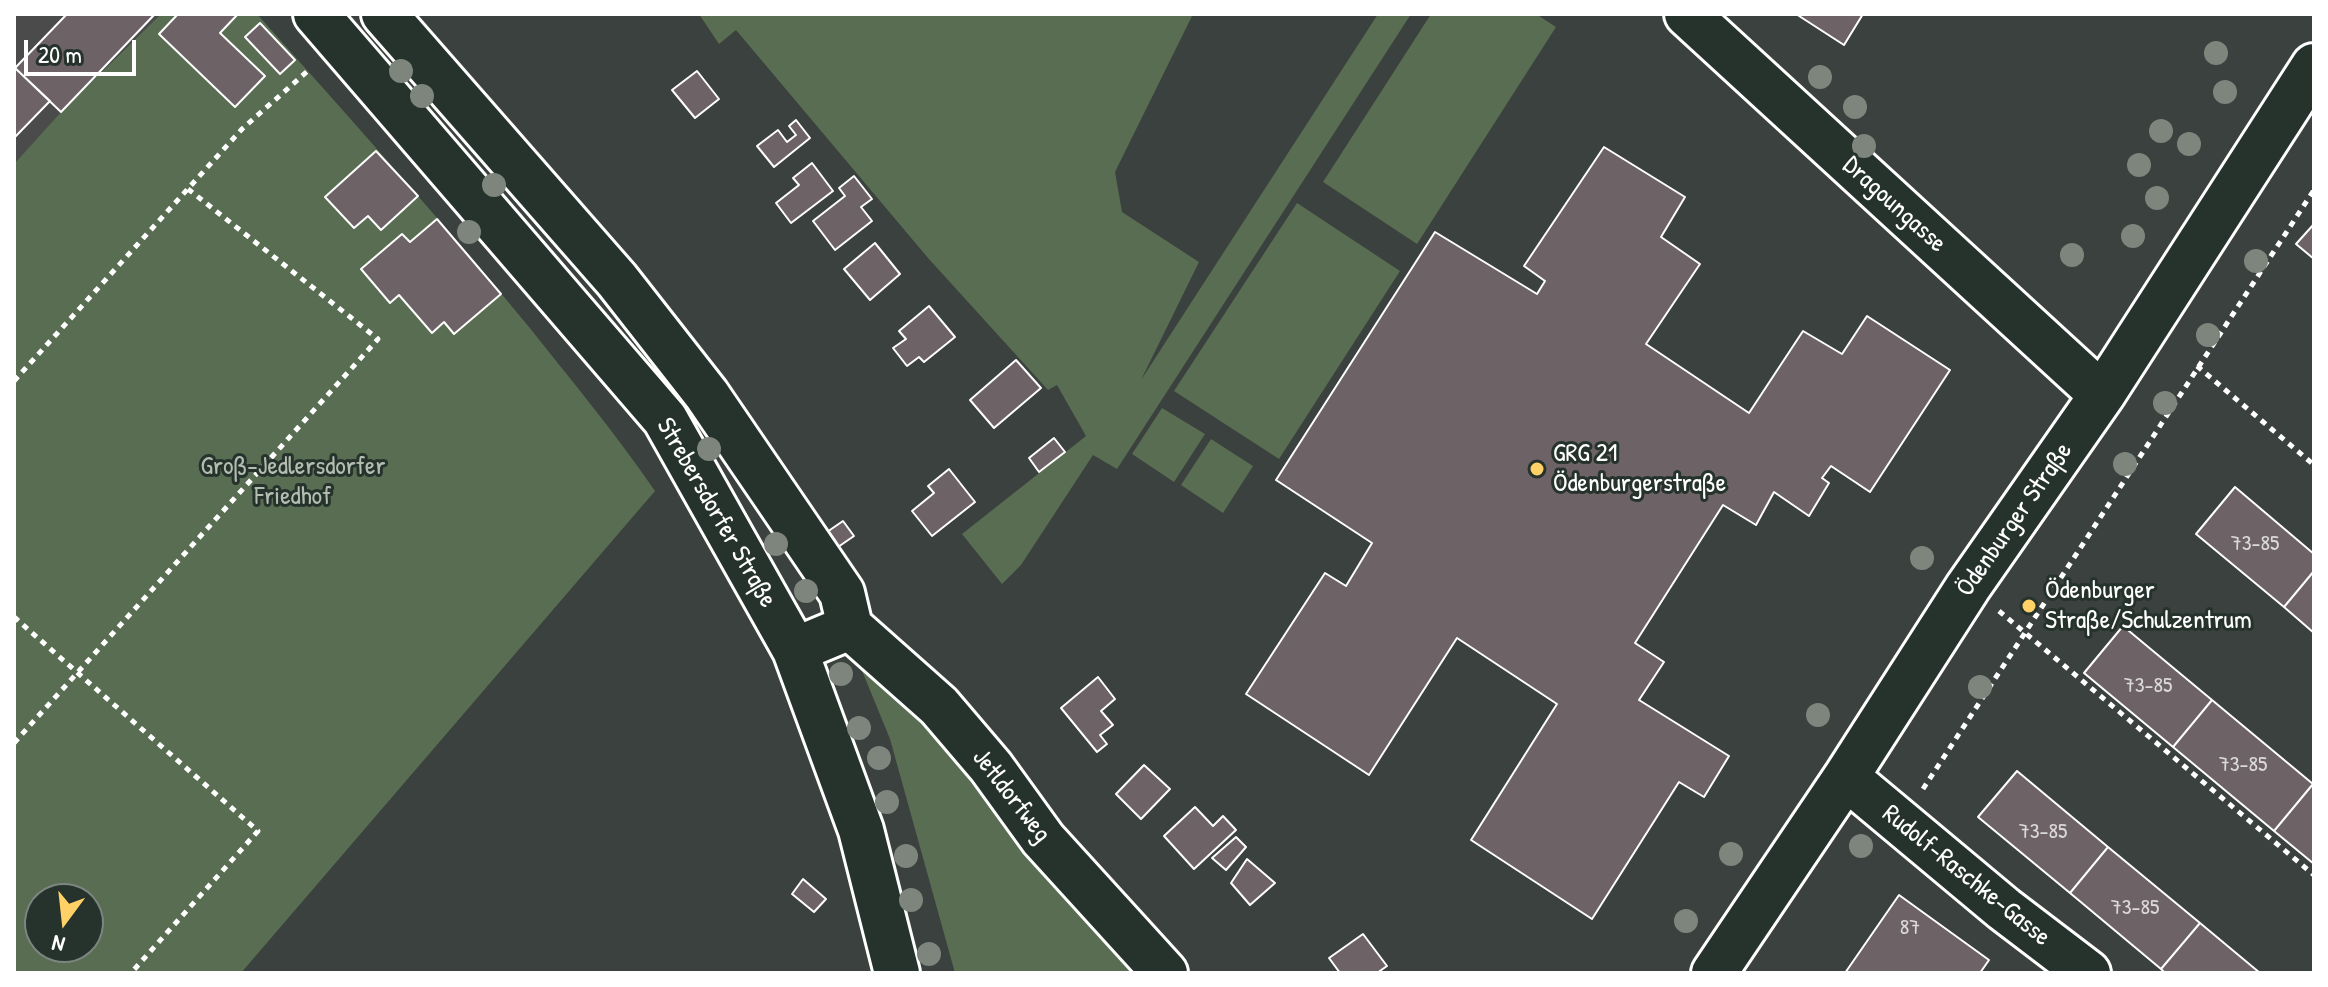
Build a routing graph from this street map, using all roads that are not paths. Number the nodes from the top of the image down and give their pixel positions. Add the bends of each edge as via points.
1 (384, 14) edge
2 (1687, 14) edge
3 (329, 30) edge
4 (2314, 66) edge
5 (2102, 395) junction
6 (850, 627) junction
7 (795, 650) junction
8 (1846, 777) junction
9 (897, 973) edge
10 (1165, 973) edge
11 (1714, 973) edge
12 (2088, 973) edge

1 - 6 street via 617,280 707,395 842,593
2 - 5 street, Dragoungasse
3 - 7 street, Strebersdorfer Straße via 665,419
4 - 5 street, Ödenburger Straße
5 - 8 street, Ödenburger Straße via 1968,587
6 - 7 street
6 - 10 street, Jetldorfweg via 939,706 1043,839
7 - 9 street, Strebersdorfer Straße via 861,830
8 - 11 street, Ödenburger Straße
8 - 12 street, Rudolf-Raschke-Gasse

